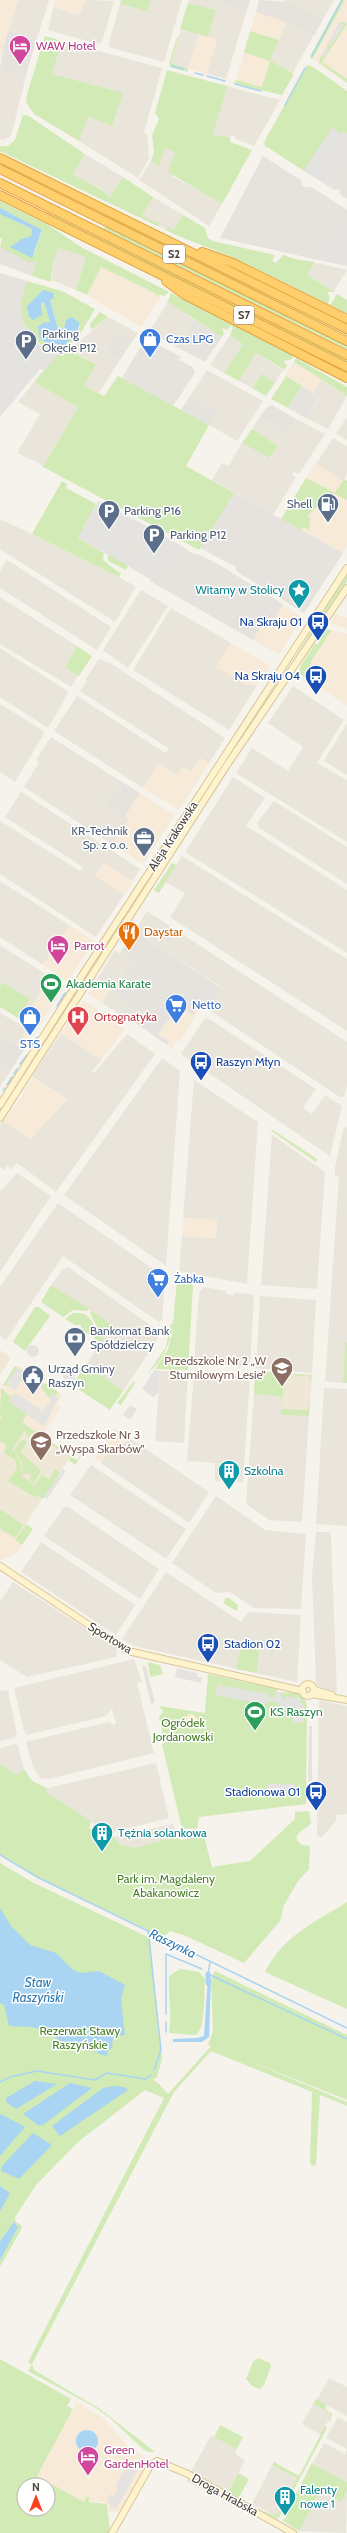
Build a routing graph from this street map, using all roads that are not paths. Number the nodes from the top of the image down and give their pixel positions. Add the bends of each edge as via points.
1 (0, 158) edge
2 (0, 169) edge
3 (0, 183) edge
4 (0, 195) edge
5 (173, 242) junction
6 (140, 264) junction
7 (347, 319) edge
8 (347, 329) edge
9 (347, 341) edge
10 (347, 355) edge
11 (347, 367) edge
12 (347, 378) edge
13 (347, 568) edge
14 (347, 588) edge
15 (0, 1105) edge
16 (0, 1118) edge
17 (0, 1566) edge
18 (303, 1689) junction
19 (313, 1692) junction
20 (347, 1700) edge
21 (112, 2533) edge
22 (293, 2533) edge

1 - 5 highway
2 - 9 highway, S2
3 - 10 highway, S2
4 - 6 highway, S7
5 - 7 highway via 233,263
5 - 8 highway
6 - 11 highway, S7
6 - 12 highway via 185,295
13 - 15 main road, Aleja Krakowska
14 - 16 main road, Aleja Krakowska via 229,762
17 - 18 main road, Sportowa via 128,1651
18 - 19 main road via 306,1695
18 - 19 main road via 311,1685
19 - 20 main road
21 - 22 main road, Droga Hrabska via 155,2462 161,2461

